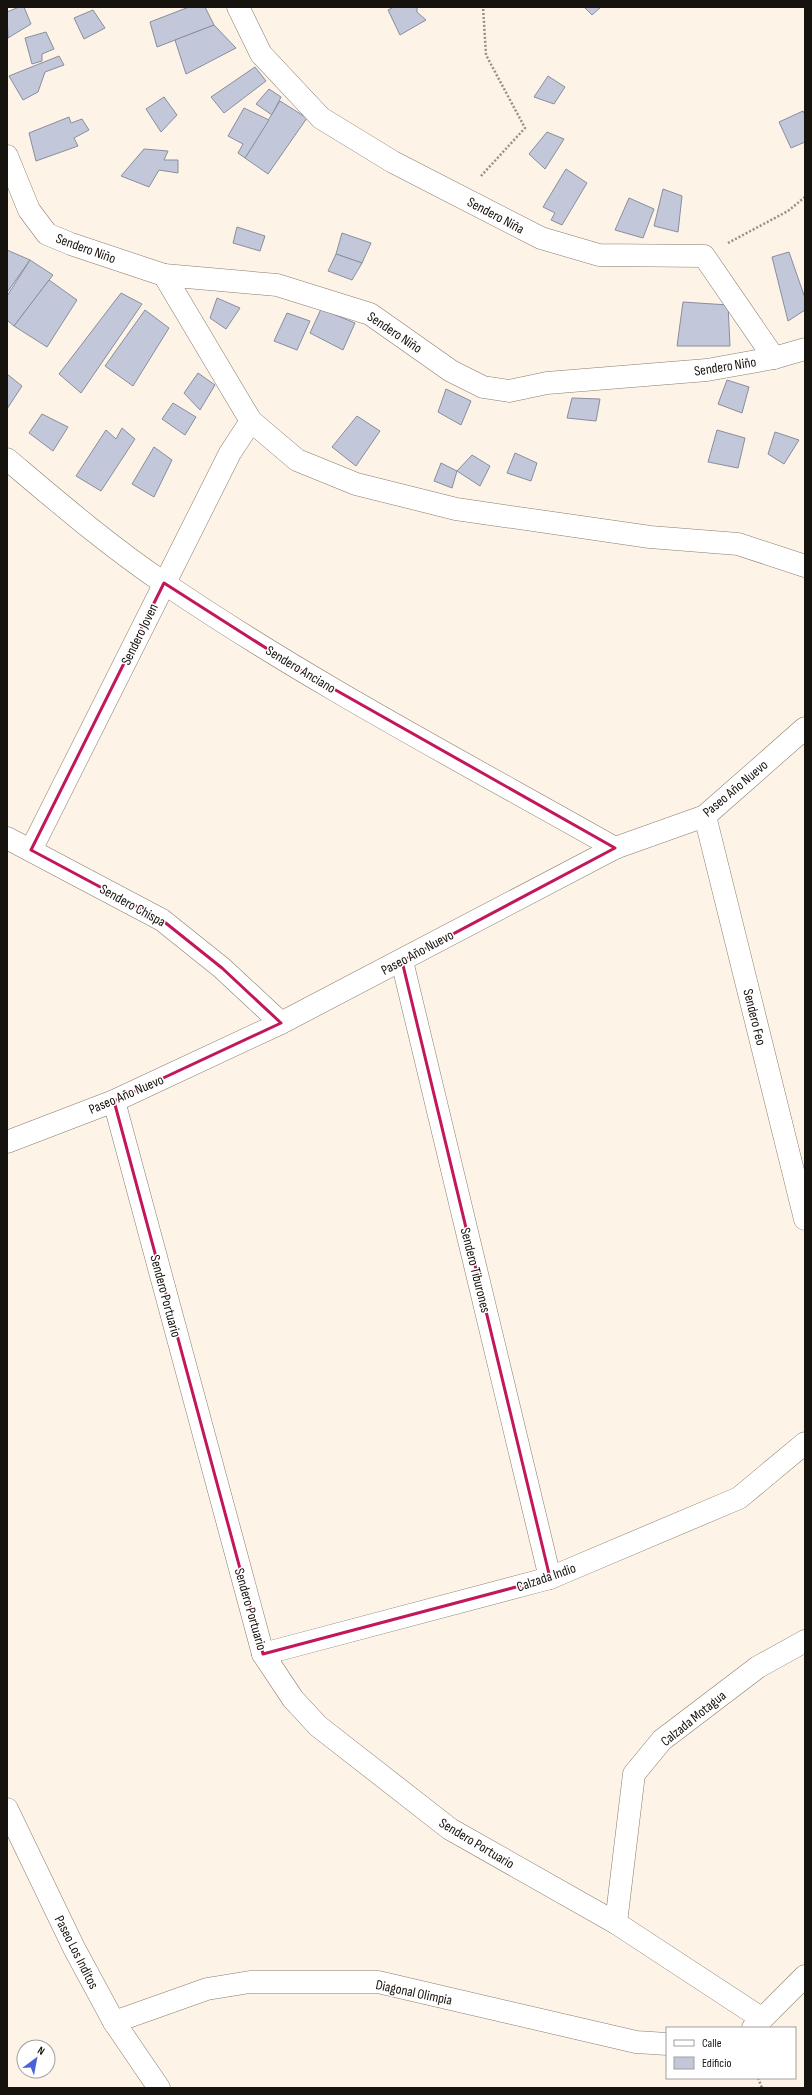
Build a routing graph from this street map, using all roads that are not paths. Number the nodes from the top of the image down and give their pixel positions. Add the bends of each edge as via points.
1 (238, 7) edge
2 (7, 156) edge
3 (164, 275) junction
4 (805, 350) edge
5 (774, 358) junction
6 (251, 421) junction
7 (7, 460) edge
8 (805, 566) edge
9 (164, 583) junction
10 (805, 728) edge
11 (705, 816) junction
12 (7, 838) edge
13 (615, 848) junction
14 (31, 850) junction
15 (402, 961) junction
16 (281, 1024) junction
17 (114, 1101) junction
18 (7, 1142) edge
19 (805, 1220) edge
20 (805, 1443) edge
21 (550, 1578) junction
22 (805, 1641) edge
23 (263, 1654) junction
24 (7, 1809) edge
25 (616, 1923) junction
26 (805, 1976) edge
27 (114, 2022) junction
28 (757, 2023) edge
29 (666, 2044) edge
30 (159, 2088) edge

1 - 5 street, Sendero Niña via 261,54 321,118 393,162 541,238 599,255 704,256
2 - 3 street, Sendero Niño via 29,210 47,234
3 - 5 street, Sendero Niño via 278,285 370,314 451,371 483,387 509,391 547,383 707,370
3 - 6 street
4 - 5 street, Sendero Niño
6 - 8 street via 297,460 356,484 456,509 650,537 738,544
6 - 9 street, Sendero Joven via 230,453
7 - 9 street, Sendero Anciano via 107,542
9 - 13 street, Sendero Anciano via 302,671
9 - 14 street, Sendero Joven
10 - 11 street, Paseo Año Nuevo
11 - 13 street, Paseo Año Nuevo
11 - 19 street, Sendero Feo
12 - 14 street, Sendero Chispa
13 - 15 street, Paseo Año Nuevo
14 - 16 street, Sendero Chispa via 162,920 222,968
15 - 16 street, Paseo Año Nuevo
15 - 21 street, Sendero Tiburones
16 - 17 street, Paseo Año Nuevo
17 - 18 street, Paseo Año Nuevo
17 - 23 street, Sendero Portuario
20 - 21 street, Calzada Indio via 739,1498
21 - 23 street, Calzada Indio
22 - 25 street, Calzada Motagua via 758,1667 662,1740 634,1774
23 - 25 street, Sendero Portuario via 293,1699 318,1726 450,1829
24 - 27 street, Paseo Los Inditos via 74,1948
25 - 28 street, Sendero Portuario
26 - 28 street
27 - 29 street, Diagonal Olimpia via 207,1989 250,1982 378,1982 636,2042
27 - 30 street, Paseo Los Inditos

